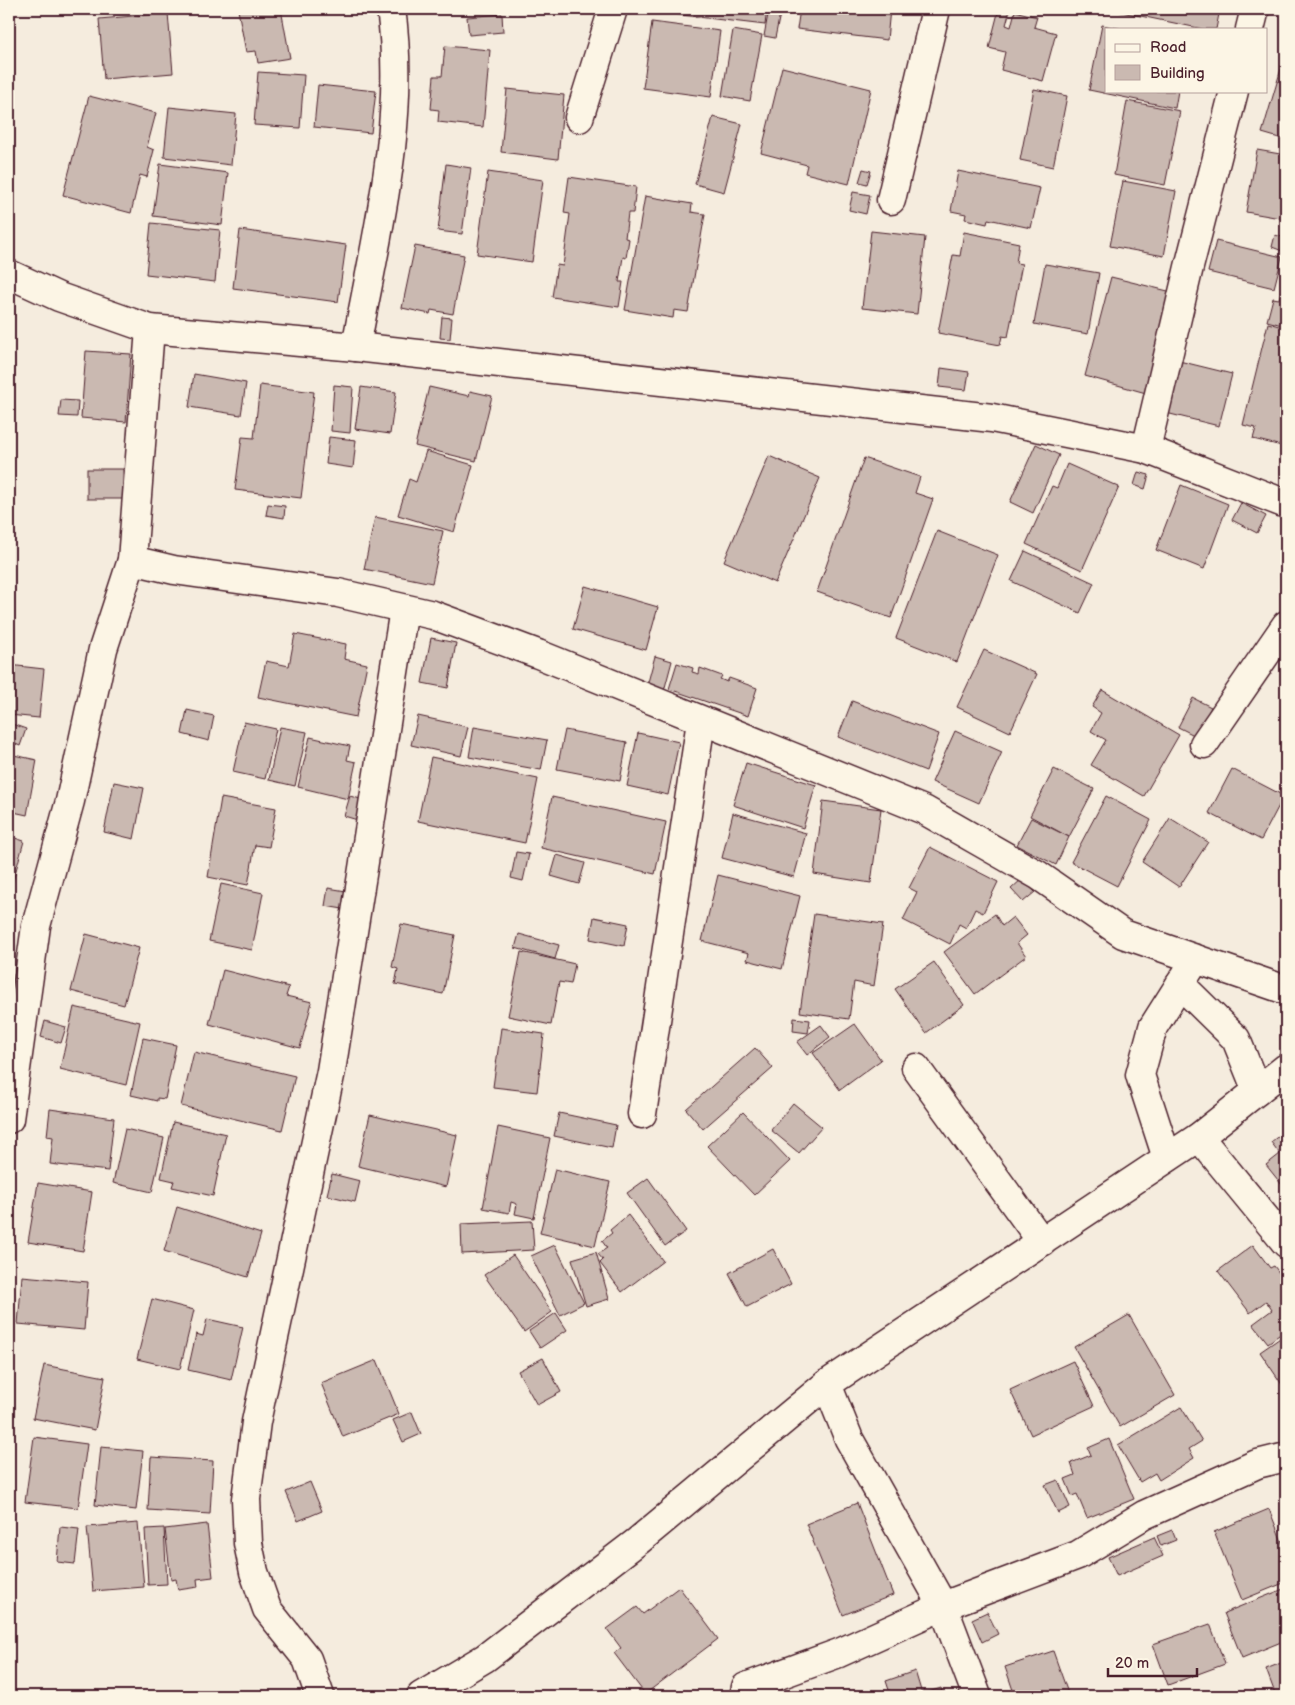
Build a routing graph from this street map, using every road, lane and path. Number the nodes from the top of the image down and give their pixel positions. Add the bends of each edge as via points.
1 (391, 9) edge
2 (613, 9) edge
3 (936, 9) edge
4 (1255, 9) edge
5 (1250, 28) edge
6 (1234, 92) edge
7 (579, 118) dead end
8 (891, 200) dead end
9 (9, 274) edge
10 (150, 328) junction
11 (356, 347) junction
12 (1146, 449) junction
13 (1286, 504) edge
14 (132, 560) junction
15 (404, 609) junction
16 (1286, 625) edge
17 (701, 721) junction
18 (1204, 744) dead end
19 (1196, 959) junction
20 (1180, 984) junction
21 (1286, 990) edge
22 (916, 1068) dead end
23 (1286, 1068) edge
24 (1257, 1092) junction
25 (642, 1114) dead end
26 (9, 1119) edge
27 (1199, 1137) junction
28 (1167, 1158) junction
29 (1042, 1242) junction
30 (1286, 1243) edge
31 (827, 1384) junction
32 (1286, 1457) edge
33 (943, 1606) junction
34 (320, 1696) edge
35 (421, 1696) edge
36 (744, 1696) edge
37 (977, 1696) edge

1 - 11 street via 395,37 393,139
2 - 7 street
3 - 8 street
4 - 5 street
6 - 12 street via 1188,266
9 - 10 street via 59,297
10 - 11 street
10 - 14 street
11 - 12 street via 992,418
12 - 13 street
14 - 15 street via 174,570 338,593
14 - 26 street via 103,649 70,801 36,926
15 - 17 street via 433,616 538,654
15 - 34 street via 331,1071 256,1422 246,1499 248,1543 267,1609 307,1659
16 - 18 street
17 - 19 street via 924,810 1038,875 1123,934
17 - 25 street
19 - 20 street
19 - 21 street
20 - 24 street via 1236,1039
20 - 28 street via 1153,1027 1140,1075
22 - 29 street
23 - 24 street
24 - 27 street
27 - 28 street
27 - 30 street
28 - 29 street
29 - 31 street
31 - 33 street via 849,1439
31 - 35 street via 615,1558 484,1658
32 - 33 street via 1257,1464 1144,1515 1078,1555
33 - 36 street via 839,1653 746,1687
33 - 37 street

